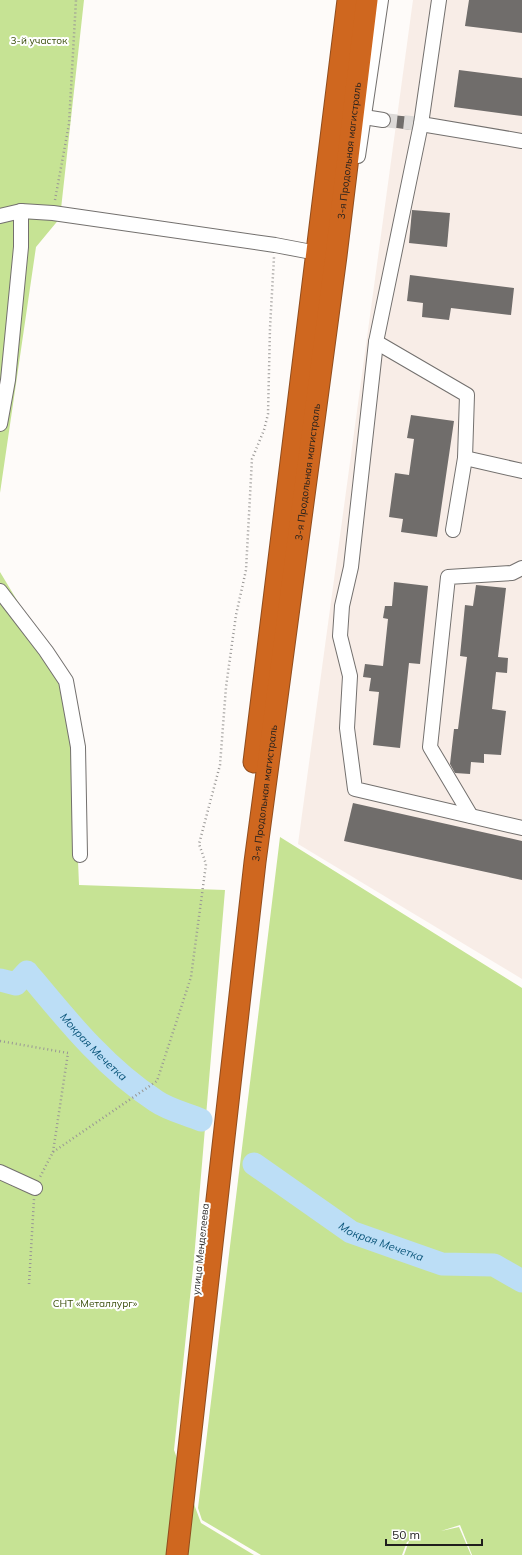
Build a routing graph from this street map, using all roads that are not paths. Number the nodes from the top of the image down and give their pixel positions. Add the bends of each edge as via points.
1 (348, 0) edge
2 (367, 0) edge
3 (381, 0) edge
4 (439, 0) edge
5 (364, 117) junction
6 (383, 120) tunnel mouth
7 (421, 124) junction
8 (522, 141) edge
9 (356, 170) dead end
10 (21, 211) junction
11 (0, 216) edge
12 (317, 253) junction
13 (376, 342) junction
14 (0, 424) edge
15 (465, 458) junction
16 (522, 471) edge
17 (453, 530) dead end
18 (522, 568) edge
19 (0, 591) edge
20 (471, 816) junction
21 (522, 828) edge
22 (80, 855) dead end
23 (239, 944) junction
24 (0, 1172) edge
25 (35, 1188) road end
26 (166, 1555) edge
27 (177, 1555) edge

1 - 12 highway, 3-я Продольная магистраль
2 - 23 highway, 3-я Продольная магистраль via 337,249 255,862
3 - 5 street
4 - 7 street
5 - 6 street
5 - 9 street
7 - 8 street
7 - 13 street
10 - 11 street
10 - 12 street via 53,212
10 - 14 street via 21,247 9,372
12 - 23 highway, 3-я Продольная магистраль via 272,610
13 - 15 street via 467,395
13 - 20 street via 351,567 342,606 340,636 350,676 347,728 355,789
15 - 16 street
15 - 17 street
18 - 20 street via 512,572 448,577 430,747
19 - 22 street via 66,681 78,747
20 - 21 street
23 - 26 highway, улица Менделеева
23 - 27 highway, улица Менделеева
24 - 25 street

